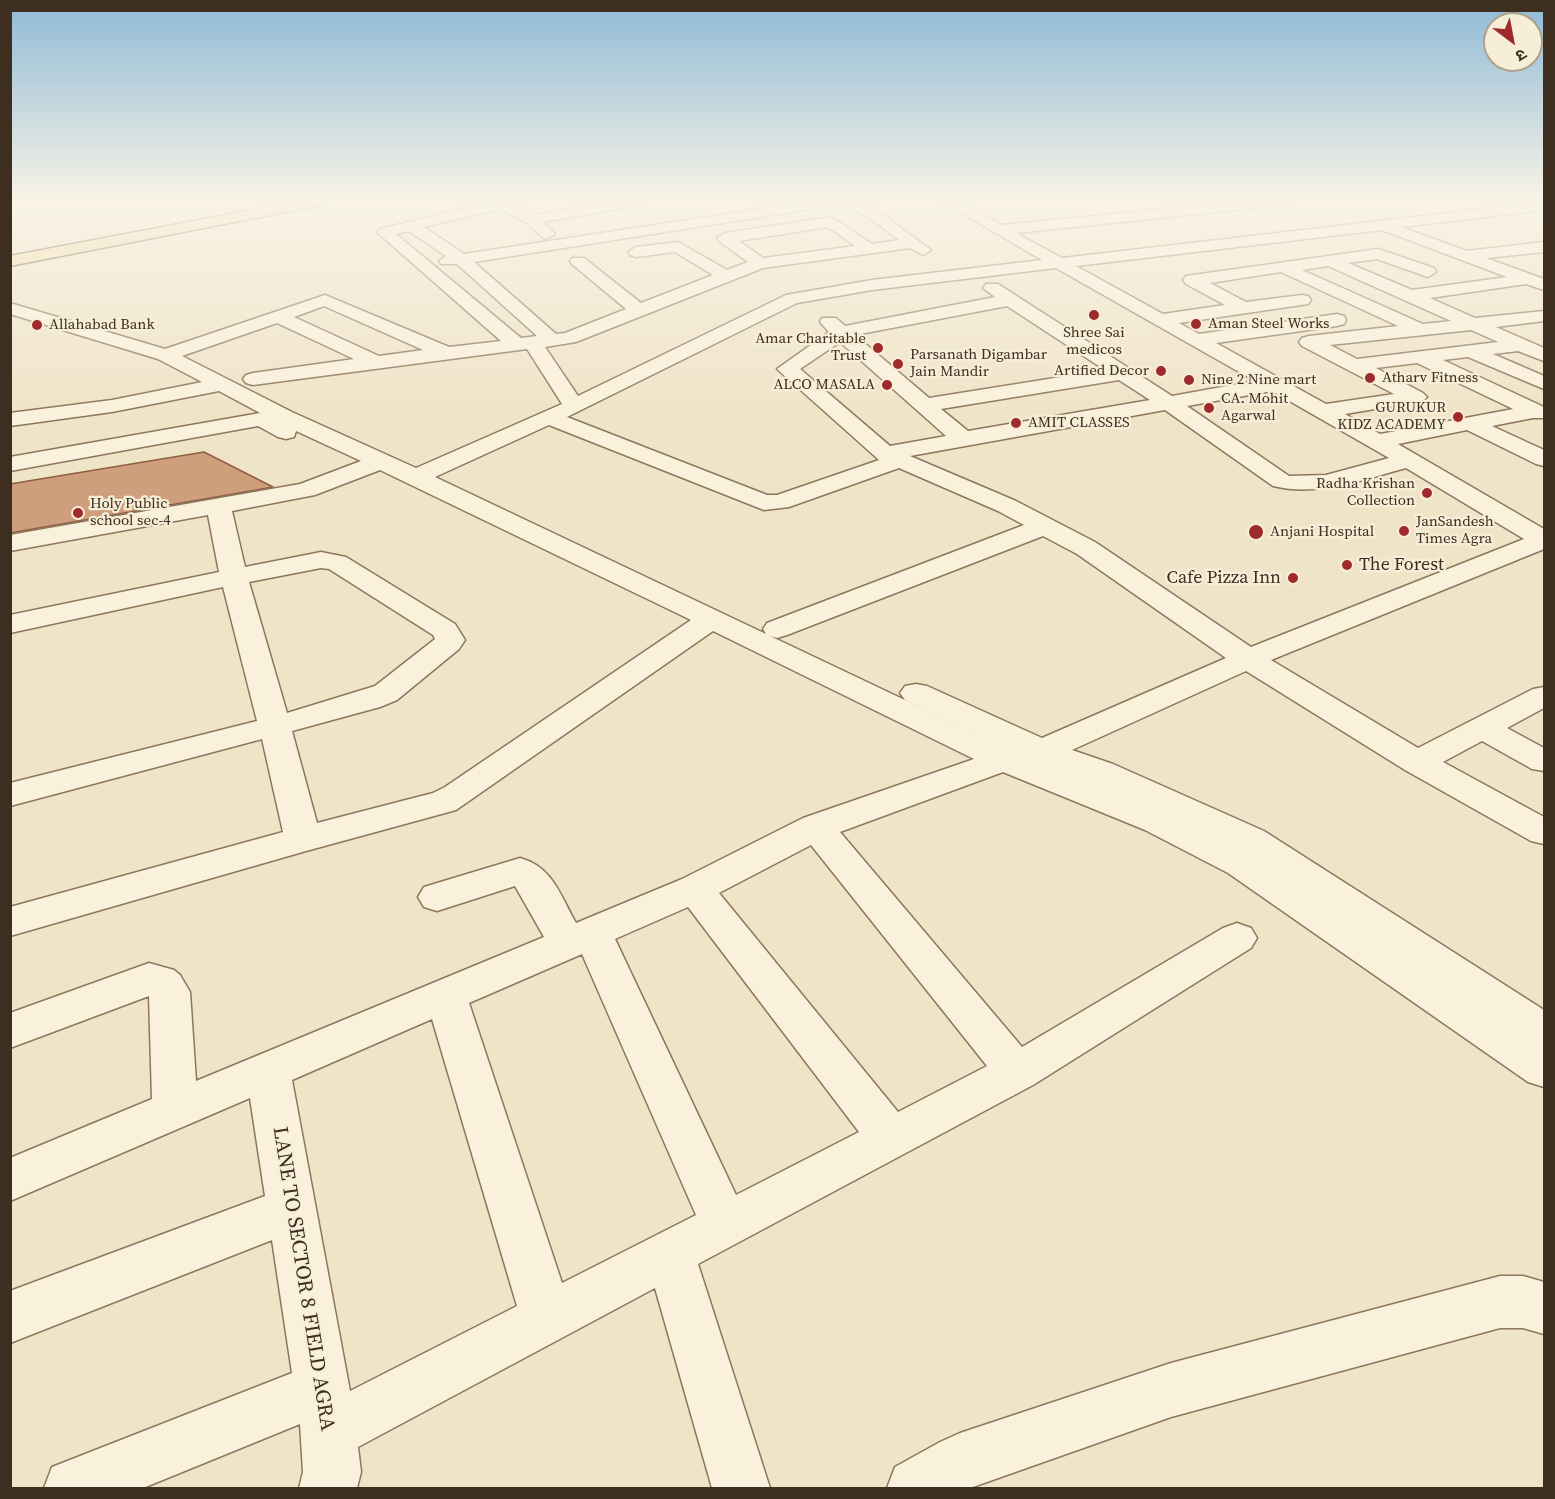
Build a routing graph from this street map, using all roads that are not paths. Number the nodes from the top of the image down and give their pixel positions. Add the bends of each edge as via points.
1 (431, 271) edge
2 (471, 271) edge
3 (590, 271) edge
4 (718, 271) edge
5 (739, 271) edge
6 (959, 271) edge
7 (1001, 271) edge
8 (1073, 271) edge
9 (1253, 271) edge
10 (1293, 271) edge
11 (1352, 271) edge
12 (1434, 271) edge
13 (1508, 271) edge
14 (1245, 272) junction
15 (966, 275) junction
16 (726, 276) junction
17 (670, 278) dead end
18 (1374, 281) junction
19 (1539, 281) edge
20 (10, 287) edge
21 (688, 291) junction
22 (1409, 296) junction
23 (797, 297) junction
24 (1009, 300) junction
25 (1302, 300) junction
26 (10, 308) edge
27 (1244, 308) junction
28 (639, 310) junction
29 (279, 317) junction
30 (1543, 317) edge
31 (1341, 319) junction
32 (1160, 320) junction
33 (1471, 324) junction
34 (1420, 330) junction
35 (842, 332) junction
36 (1375, 335) junction
37 (1196, 340) junction
38 (1545, 342) edge
39 (534, 343) junction
40 (1520, 345) junction
41 (177, 351) junction
42 (1470, 351) junction
43 (448, 354) junction
44 (1545, 355) edge
45 (1420, 357) junction
46 (376, 362) junction
47 (1354, 365) junction
48 (1124, 373) junction
49 (254, 379) junction
50 (224, 384) junction
51 (1274, 384) junction
52 (1545, 384) edge
53 (1483, 386) junction
54 (1416, 397) junction
55 (1169, 403) junction
56 (924, 405) junction
57 (574, 406) junction
58 (1322, 411) junction
59 (1540, 413) edge
60 (548, 417) junction
61 (10, 420) edge
62 (1470, 423) junction
63 (963, 439) junction
64 (1377, 441) junction
65 (893, 457) junction
66 (1545, 459) edge
67 (1408, 460) junction
68 (10, 464) edge
69 (368, 466) junction
70 (427, 472) junction
71 (219, 506) junction
72 (1045, 526) junction
73 (1544, 540) edge
74 (10, 543) edge
75 (234, 577) junction
76 (712, 620) junction
77 (10, 624) edge
78 (777, 629) junction
79 (1248, 659) junction
80 (1545, 696) edge
81 (275, 726) junction
82 (1481, 728) junction
83 (1042, 751) junction
84 (1004, 760) junction
85 (1545, 760) edge
86 (1417, 762) junction
87 (10, 795) edge
88 (816, 827) junction
89 (1545, 832) edge
90 (303, 839) junction
91 (695, 889) junction
92 (436, 897) dead end
93 (10, 922) edge
94 (579, 938) junction
95 (1237, 938) dead end
96 (446, 995) junction
97 (10, 1031) edge
98 (1545, 1032) edge
99 (268, 1070) junction
100 (1545, 1070) edge
101 (1017, 1072) junction
102 (175, 1110) junction
103 (891, 1138) junction
104 (10, 1180) edge
105 (291, 1209) junction
106 (725, 1225) junction
107 (670, 1254) junction
108 (1545, 1308) edge
109 (10, 1317) edge
110 (547, 1318) junction
111 (326, 1410) junction
112 (73, 1488) edge
113 (328, 1488) edge
114 (741, 1488) edge
115 (916, 1488) edge

1 - 39 street
2 - 39 street
3 - 28 street
4 - 16 street
5 - 16 street
6 - 15 street
7 - 15 street
8 - 32 street
9 - 14 street
10 - 34 street
11 - 18 street
12 - 18 street
13 - 19 street
14 - 25 street
14 - 27 street via 1192,279
15 - 23 street
15 - 24 street
16 - 21 street
17 - 21 street
18 - 22 street
19 - 22 street
20 - 41 street
21 - 28 street
22 - 33 street
23 - 35 street
23 - 57 street
24 - 35 street
24 - 48 street
25 - 27 street
25 - 31 street
26 - 41 street
27 - 32 street
28 - 39 street via 569,338
29 - 41 street
29 - 43 street via 325,300
29 - 46 street
30 - 33 street
31 - 36 street
31 - 37 street
32 - 37 street
33 - 34 street
33 - 40 street
34 - 36 street
35 - 56 street
35 - 65 street via 787,369
36 - 47 street via 1309,342
37 - 51 street
38 - 40 street
39 - 43 street
39 - 57 street
40 - 42 street
40 - 44 street
41 - 49 street
41 - 50 street
42 - 45 street
42 - 52 street
43 - 46 street
45 - 47 street
45 - 53 street
46 - 49 street
47 - 54 street
48 - 55 street
48 - 56 street
49 - 70 street via 288,402
50 - 61 street via 112,406
50 - 69 street
51 - 55 street
51 - 58 street
53 - 54 street
53 - 59 street
54 - 58 street
55 - 63 street
55 - 67 street via 1290,484 1309,485
56 - 63 street
57 - 60 street
58 - 64 street
59 - 62 street
60 - 65 street via 764,503 780,502
60 - 70 street
62 - 64 street
62 - 66 street
63 - 65 street
64 - 67 street
65 - 72 street
67 - 73 street
68 - 69 street via 261,419
69 - 70 street
69 - 71 street via 306,490
70 - 76 street
70 - 78 street via 541,513
71 - 74 street
71 - 75 street
72 - 78 street
72 - 79 street via 1086,548
73 - 79 street
75 - 77 street
75 - 81 street
75 - 81 street via 321,560 334,561 450,636 448,644 386,693
76 - 84 street
76 - 90 street via 457,795 428,807
78 - 83 street
79 - 83 street
79 - 86 street
80 - 82 street
81 - 87 street
81 - 90 street
82 - 85 street
82 - 86 street
83 - 84 street
83 - 98 street via 1101,772 1251,840
84 - 88 street
84 - 100 street via 1158,822 1241,864
86 - 89 street
88 - 91 street
88 - 101 street
90 - 93 street
91 - 94 street
91 - 103 street
92 - 94 street via 520,870 532,879
94 - 96 street
94 - 106 street
95 - 101 street
96 - 99 street
96 - 110 street
97 - 102 street via 149,980 159,980 169,992
99 - 102 street
99 - 105 street, LANE TO SECTOR 8 FIELD AGRA
101 - 103 street
102 - 104 street
103 - 106 street
105 - 109 street
105 - 111 street, LANE TO SECTOR 8 FIELD AGRA
106 - 107 street
107 - 110 street
107 - 114 street
108 - 115 street via 1523,1302 1500,1302 1171,1390 960,1462
110 - 111 street
111 - 112 street
111 - 113 street, LANE TO SECTOR 8 FIELD AGRA via 332,1472

